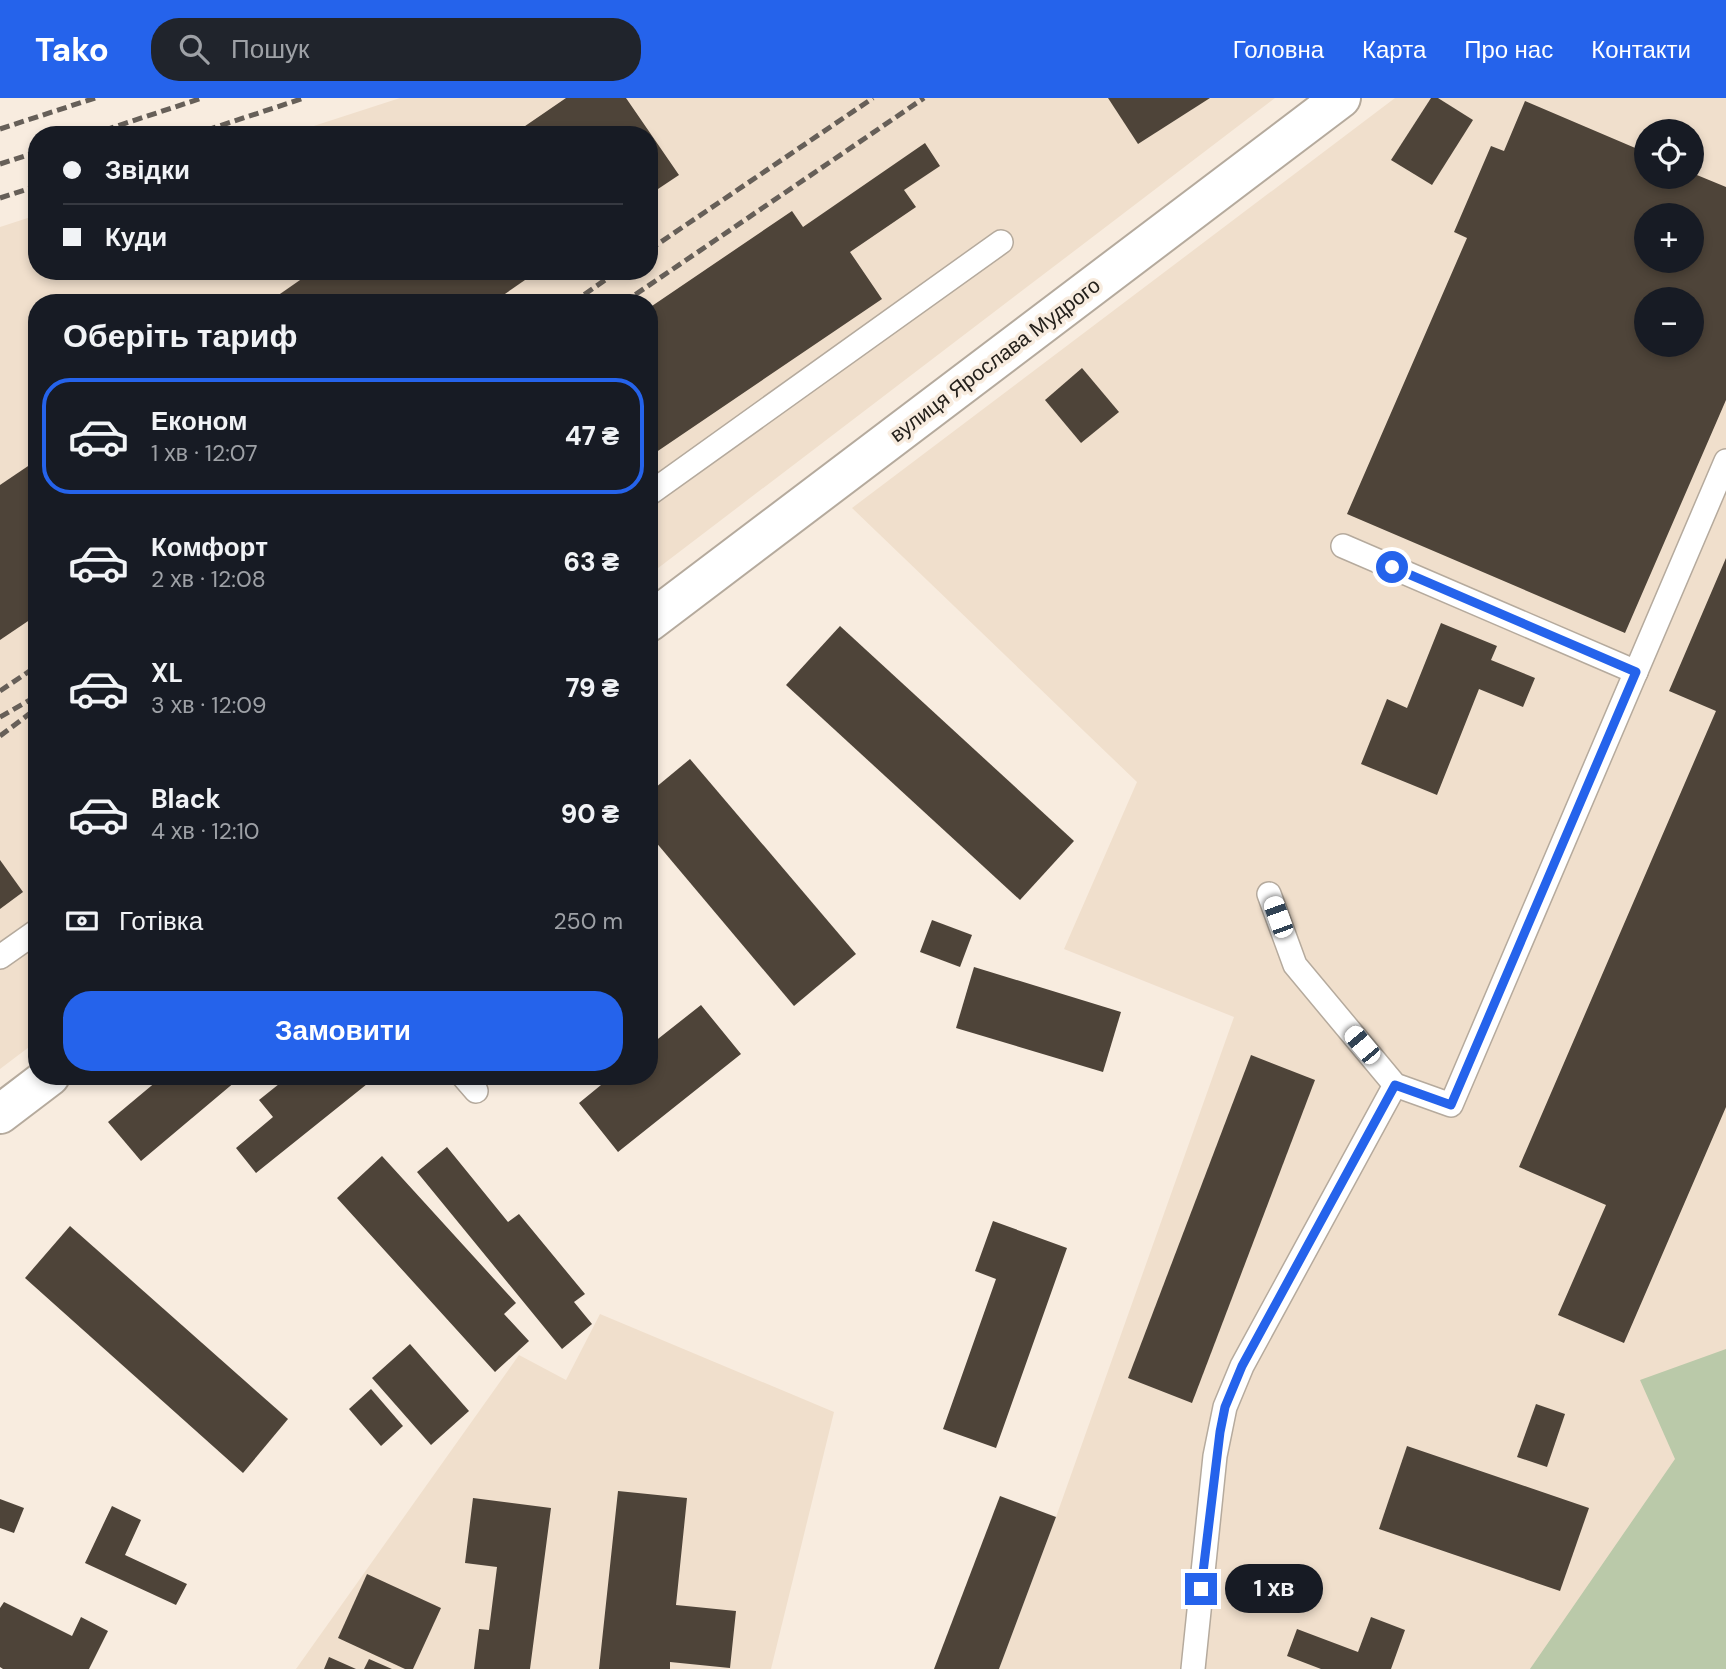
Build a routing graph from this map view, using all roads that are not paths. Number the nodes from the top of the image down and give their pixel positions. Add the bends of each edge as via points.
1 (1341, 98) edge
2 (1001, 242) dead end
3 (1726, 461) edge
4 (658, 488) edge
5 (1343, 546) dead end
6 (658, 615) edge
7 (1636, 672) junction
8 (1269, 894) dead end
9 (28, 937) edge
10 (0, 957) edge
11 (38, 1085) edge
12 (1395, 1085) junction
13 (0, 1114) edge
14 (1193, 1669) edge

1 - 6 street, вулиця Ярослава Мудрого
2 - 4 lane
3 - 7 lane
5 - 7 lane
7 - 12 lane via 1451,1105
8 - 12 lane via 1295,965
9 - 10 lane
11 - 13 street
12 - 14 lane via 1242,1366 1225,1407

